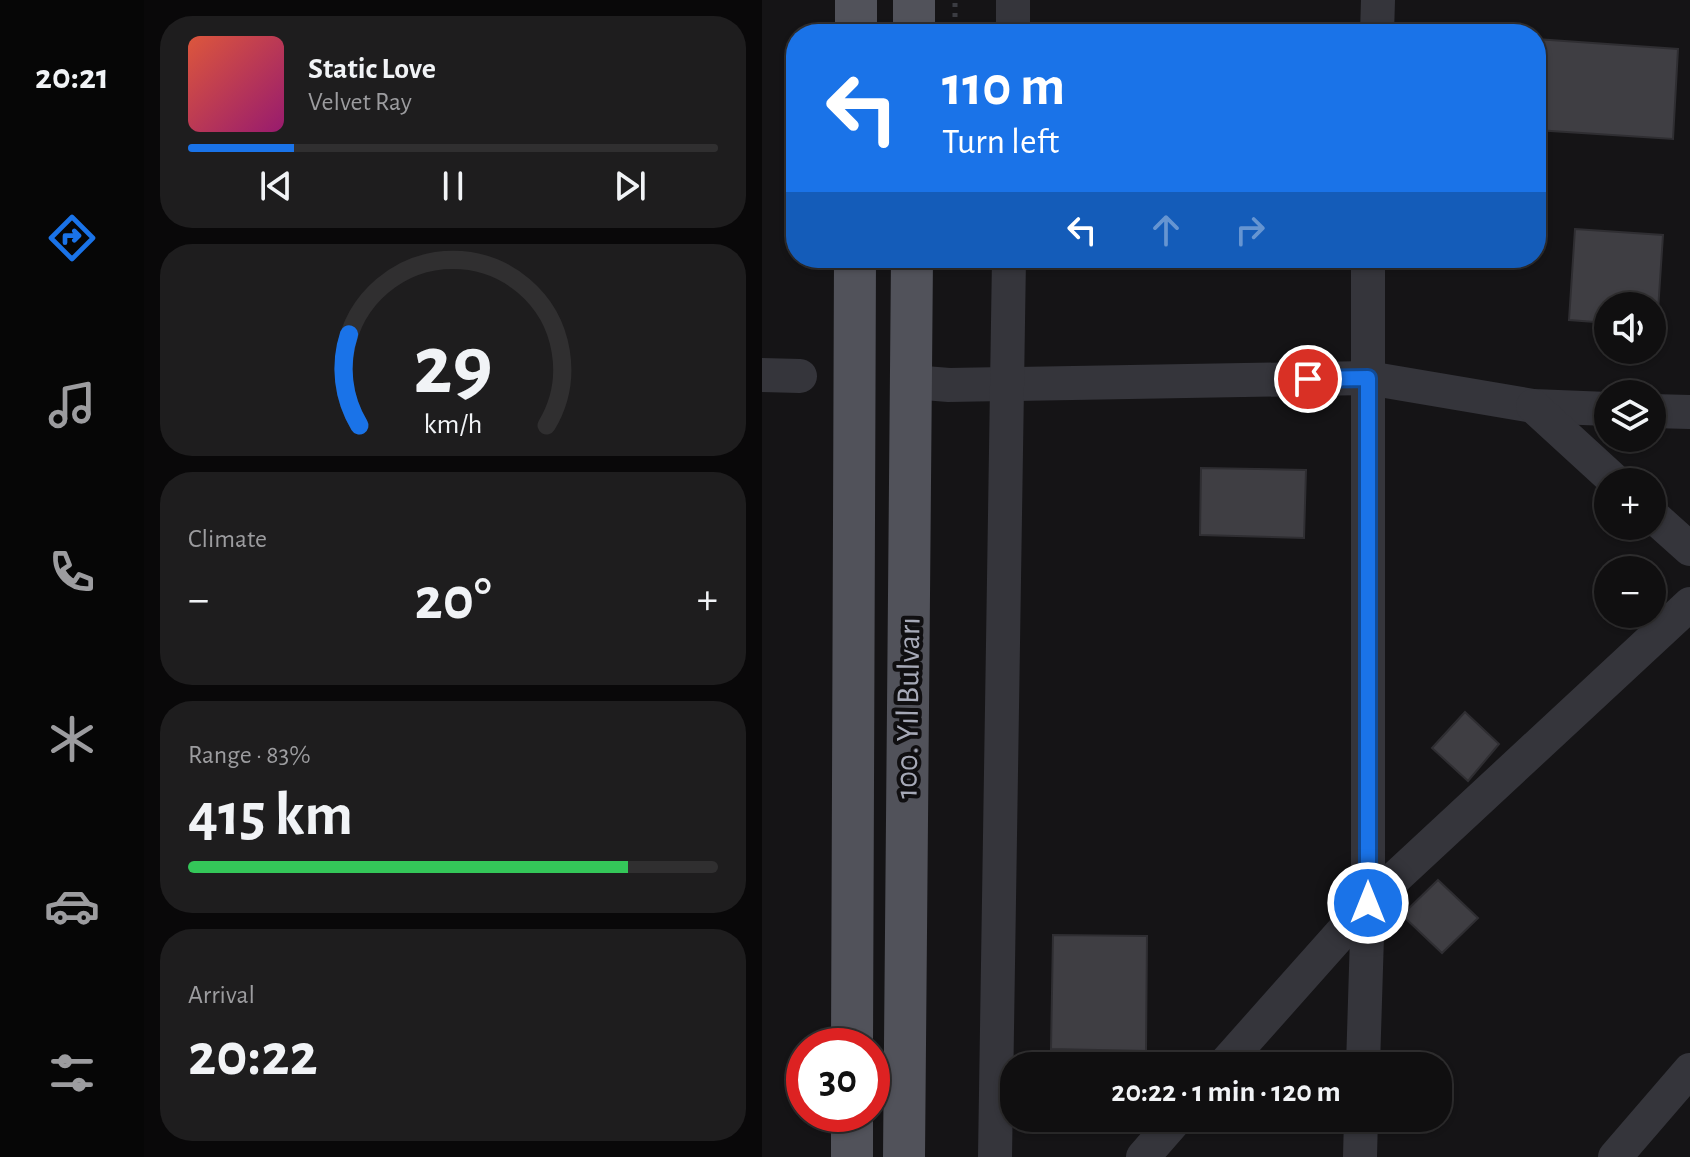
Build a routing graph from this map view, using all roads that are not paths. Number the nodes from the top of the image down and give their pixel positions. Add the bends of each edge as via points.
1 (856, 0) edge
2 (914, 0) edge
3 (1013, 0) edge
4 (1378, 0) edge
5 (856, 24) edge
6 (914, 24) edge
7 (1013, 24) edge
8 (1377, 24) edge
9 (855, 268) edge
10 (912, 268) edge
11 (1009, 268) edge
12 (1368, 268) edge
13 (762, 375) edge
14 (800, 376) dead end
15 (1368, 378) junction
16 (912, 382) junction
17 (1007, 384) junction
18 (1533, 406) junction
19 (1594, 408) edge
20 (1666, 411) edge
21 (1690, 412) edge
22 (1601, 468) edge
23 (1666, 528) edge
24 (1690, 549) edge
25 (1690, 604) edge
26 (1368, 903) junction
27 (852, 1028) edge
28 (1235, 1052) edge
29 (1363, 1052) edge
30 (1690, 1070) edge
31 (852, 1132) edge
32 (1165, 1132) edge
33 (1361, 1132) edge
34 (852, 1157) edge
35 (904, 1157) edge
36 (995, 1157) edge
37 (1143, 1157) edge
38 (1360, 1157) edge
39 (1615, 1157) edge

1 - 5 main road
2 - 6 main road
3 - 7 street
4 - 8 street
9 - 27 main road, 100. Yıl Bulvarı
10 - 16 main road, 100. Yıl Bulvarı
11 - 17 street
12 - 15 street
13 - 14 street
15 - 17 street
15 - 18 street
15 - 26 street
16 - 17 street
16 - 35 main road, 100. Yıl Bulvarı
17 - 36 street
18 - 19 street
18 - 22 street
20 - 21 street
23 - 24 street
25 - 26 street
26 - 28 street
26 - 29 street
30 - 39 street
31 - 34 main road
32 - 37 street
33 - 38 street

